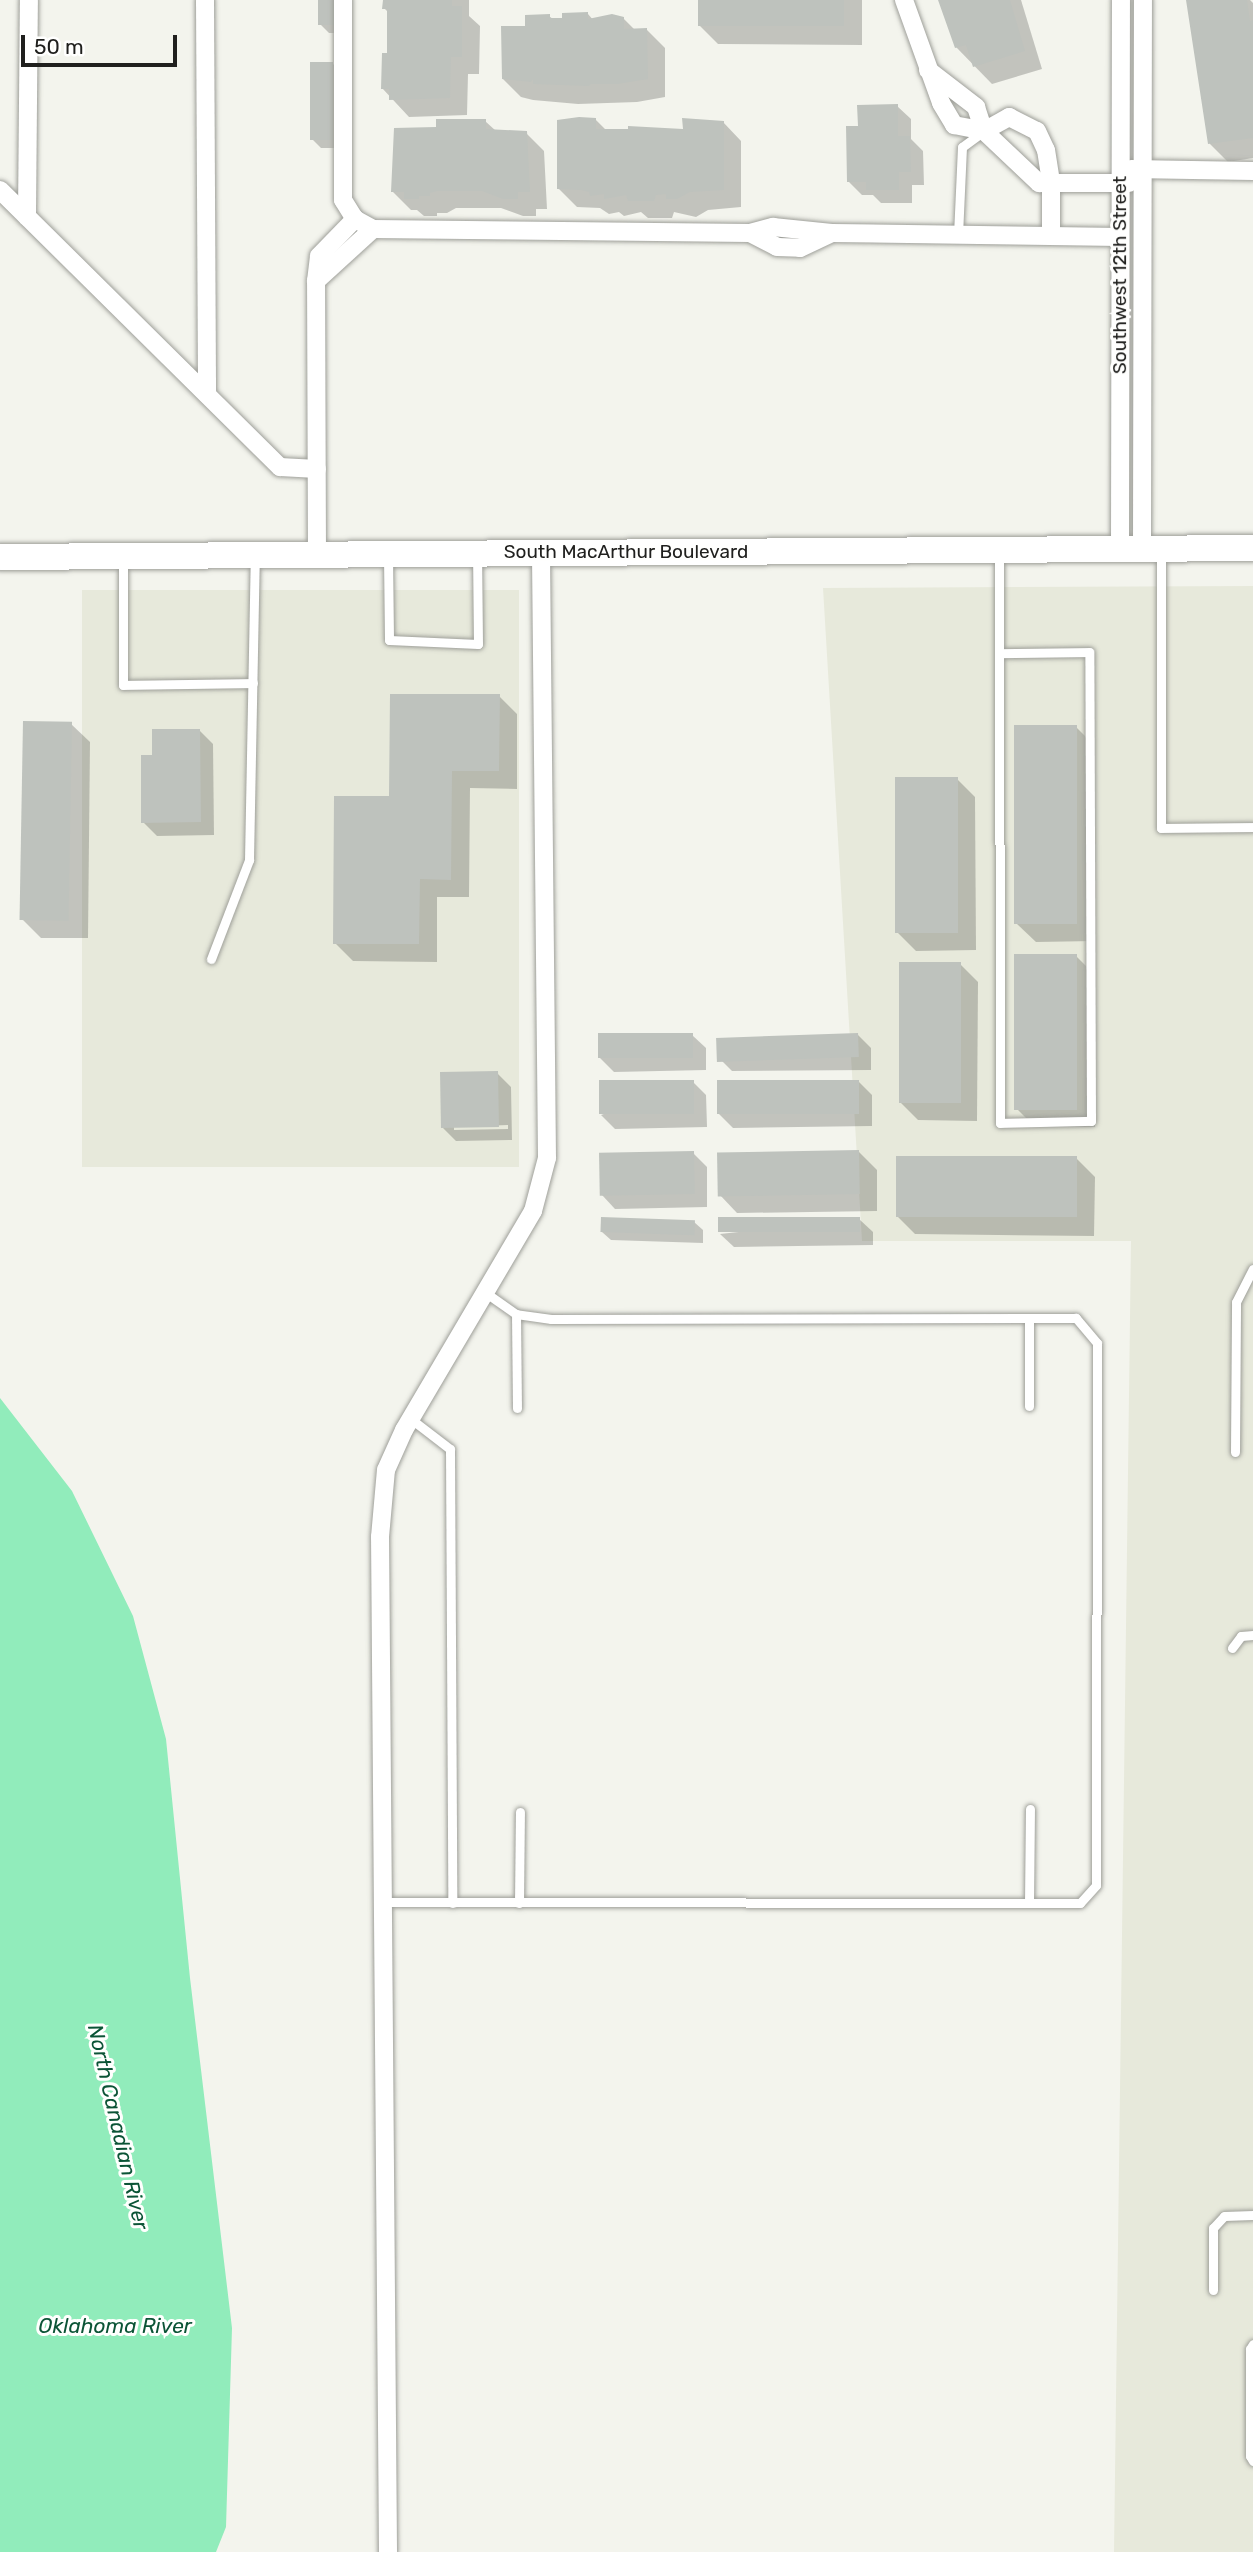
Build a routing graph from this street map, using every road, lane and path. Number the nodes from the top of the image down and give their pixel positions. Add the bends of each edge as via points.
1 (29, 0) edge
2 (205, 0) edge
3 (343, 0) edge
4 (904, 0) edge
5 (1121, 0) edge
6 (1143, 0) edge
7 (928, 69) junction
8 (984, 131) junction
9 (1253, 171) edge
10 (1120, 176) junction
11 (1142, 176) junction
12 (1051, 183) junction
13 (0, 190) edge
14 (27, 217) junction
15 (355, 219) junction
16 (373, 229) junction
17 (958, 235) junction
18 (1051, 236) junction
19 (1120, 237) junction
20 (316, 281) junction
21 (207, 394) junction
22 (317, 469) junction
23 (1253, 548) edge
24 (1141, 549) junction
25 (999, 550) junction
26 (477, 553) junction
27 (541, 553) junction
28 (388, 554) junction
29 (255, 555) junction
30 (317, 555) junction
31 (123, 556) junction
32 (0, 557) edge
33 (1000, 653) junction
34 (253, 682) junction
35 (1253, 827) edge
36 (211, 959) dead end
37 (1253, 1269) edge
38 (484, 1292) junction
39 (516, 1314) junction
40 (1029, 1318) junction
41 (1029, 1406) dead end
42 (517, 1408) dead end
43 (411, 1419) junction
44 (1235, 1452) dead end
45 (1253, 1635) edge
46 (1232, 1648) dead end
47 (1030, 1809) dead end
48 (520, 1812) dead end
49 (383, 1902) junction
50 (452, 1902) junction
51 (519, 1902) junction
52 (1029, 1903) junction
53 (1253, 2215) edge
54 (1213, 2290) dead end
55 (1253, 2344) edge
56 (1253, 2461) edge
57 (388, 2552) edge

1 - 14 street
2 - 21 street
3 - 15 street via 343,200
4 - 7 street
5 - 10 street, Southwest 12th Street
6 - 11 street, Southwest 12th Street
7 - 8 street via 976,107
7 - 8 street via 954,125
8 - 12 street via 1039,183
8 - 12 street via 1009,117 1037,131 1046,150
8 - 17 lane via 962,147
9 - 11 street
10 - 11 street
10 - 12 street
10 - 19 street, Southwest 12th Street
11 - 24 street, Southwest 12th Street
12 - 18 street
13 - 14 street
14 - 21 street
15 - 16 street
15 - 20 street via 319,256
16 - 17 street via 750,233 777,247 800,248 832,233
16 - 20 street
17 - 18 street
18 - 19 street
19 - 24 street, Southwest 12th Street
20 - 22 street
21 - 22 street via 279,467
22 - 30 street
23 - 24 main road, South MacArthur Boulevard
24 - 25 main road, South MacArthur Boulevard
24 - 35 lane via 1161,828
25 - 27 main road, South MacArthur Boulevard
25 - 33 lane
26 - 27 main road, South MacArthur Boulevard
26 - 28 main road, South MacArthur Boulevard
26 - 28 lane via 478,644 389,640
27 - 38 street via 547,1158 533,1211
28 - 30 main road, South MacArthur Boulevard
29 - 30 main road, South MacArthur Boulevard
29 - 31 main road, South MacArthur Boulevard
29 - 34 lane
31 - 32 main road, South MacArthur Boulevard
31 - 34 lane via 123,685
33 - 33 lane via 1000,1123 1091,1121 1089,652
34 - 36 lane via 248,860
37 - 44 lane via 1236,1302
38 - 39 lane
38 - 43 street
39 - 40 lane via 551,1319
39 - 42 lane
40 - 41 lane
40 - 52 lane via 1076,1318 1097,1343 1096,1885 1080,1903
43 - 49 street via 386,1470 380,1537
43 - 50 lane via 450,1449
45 - 46 lane via 1241,1636
47 - 52 lane
48 - 51 lane
49 - 50 lane
49 - 57 street
50 - 51 lane
51 - 52 lane
53 - 54 lane via 1224,2216 1213,2228
55 - 56 lane

